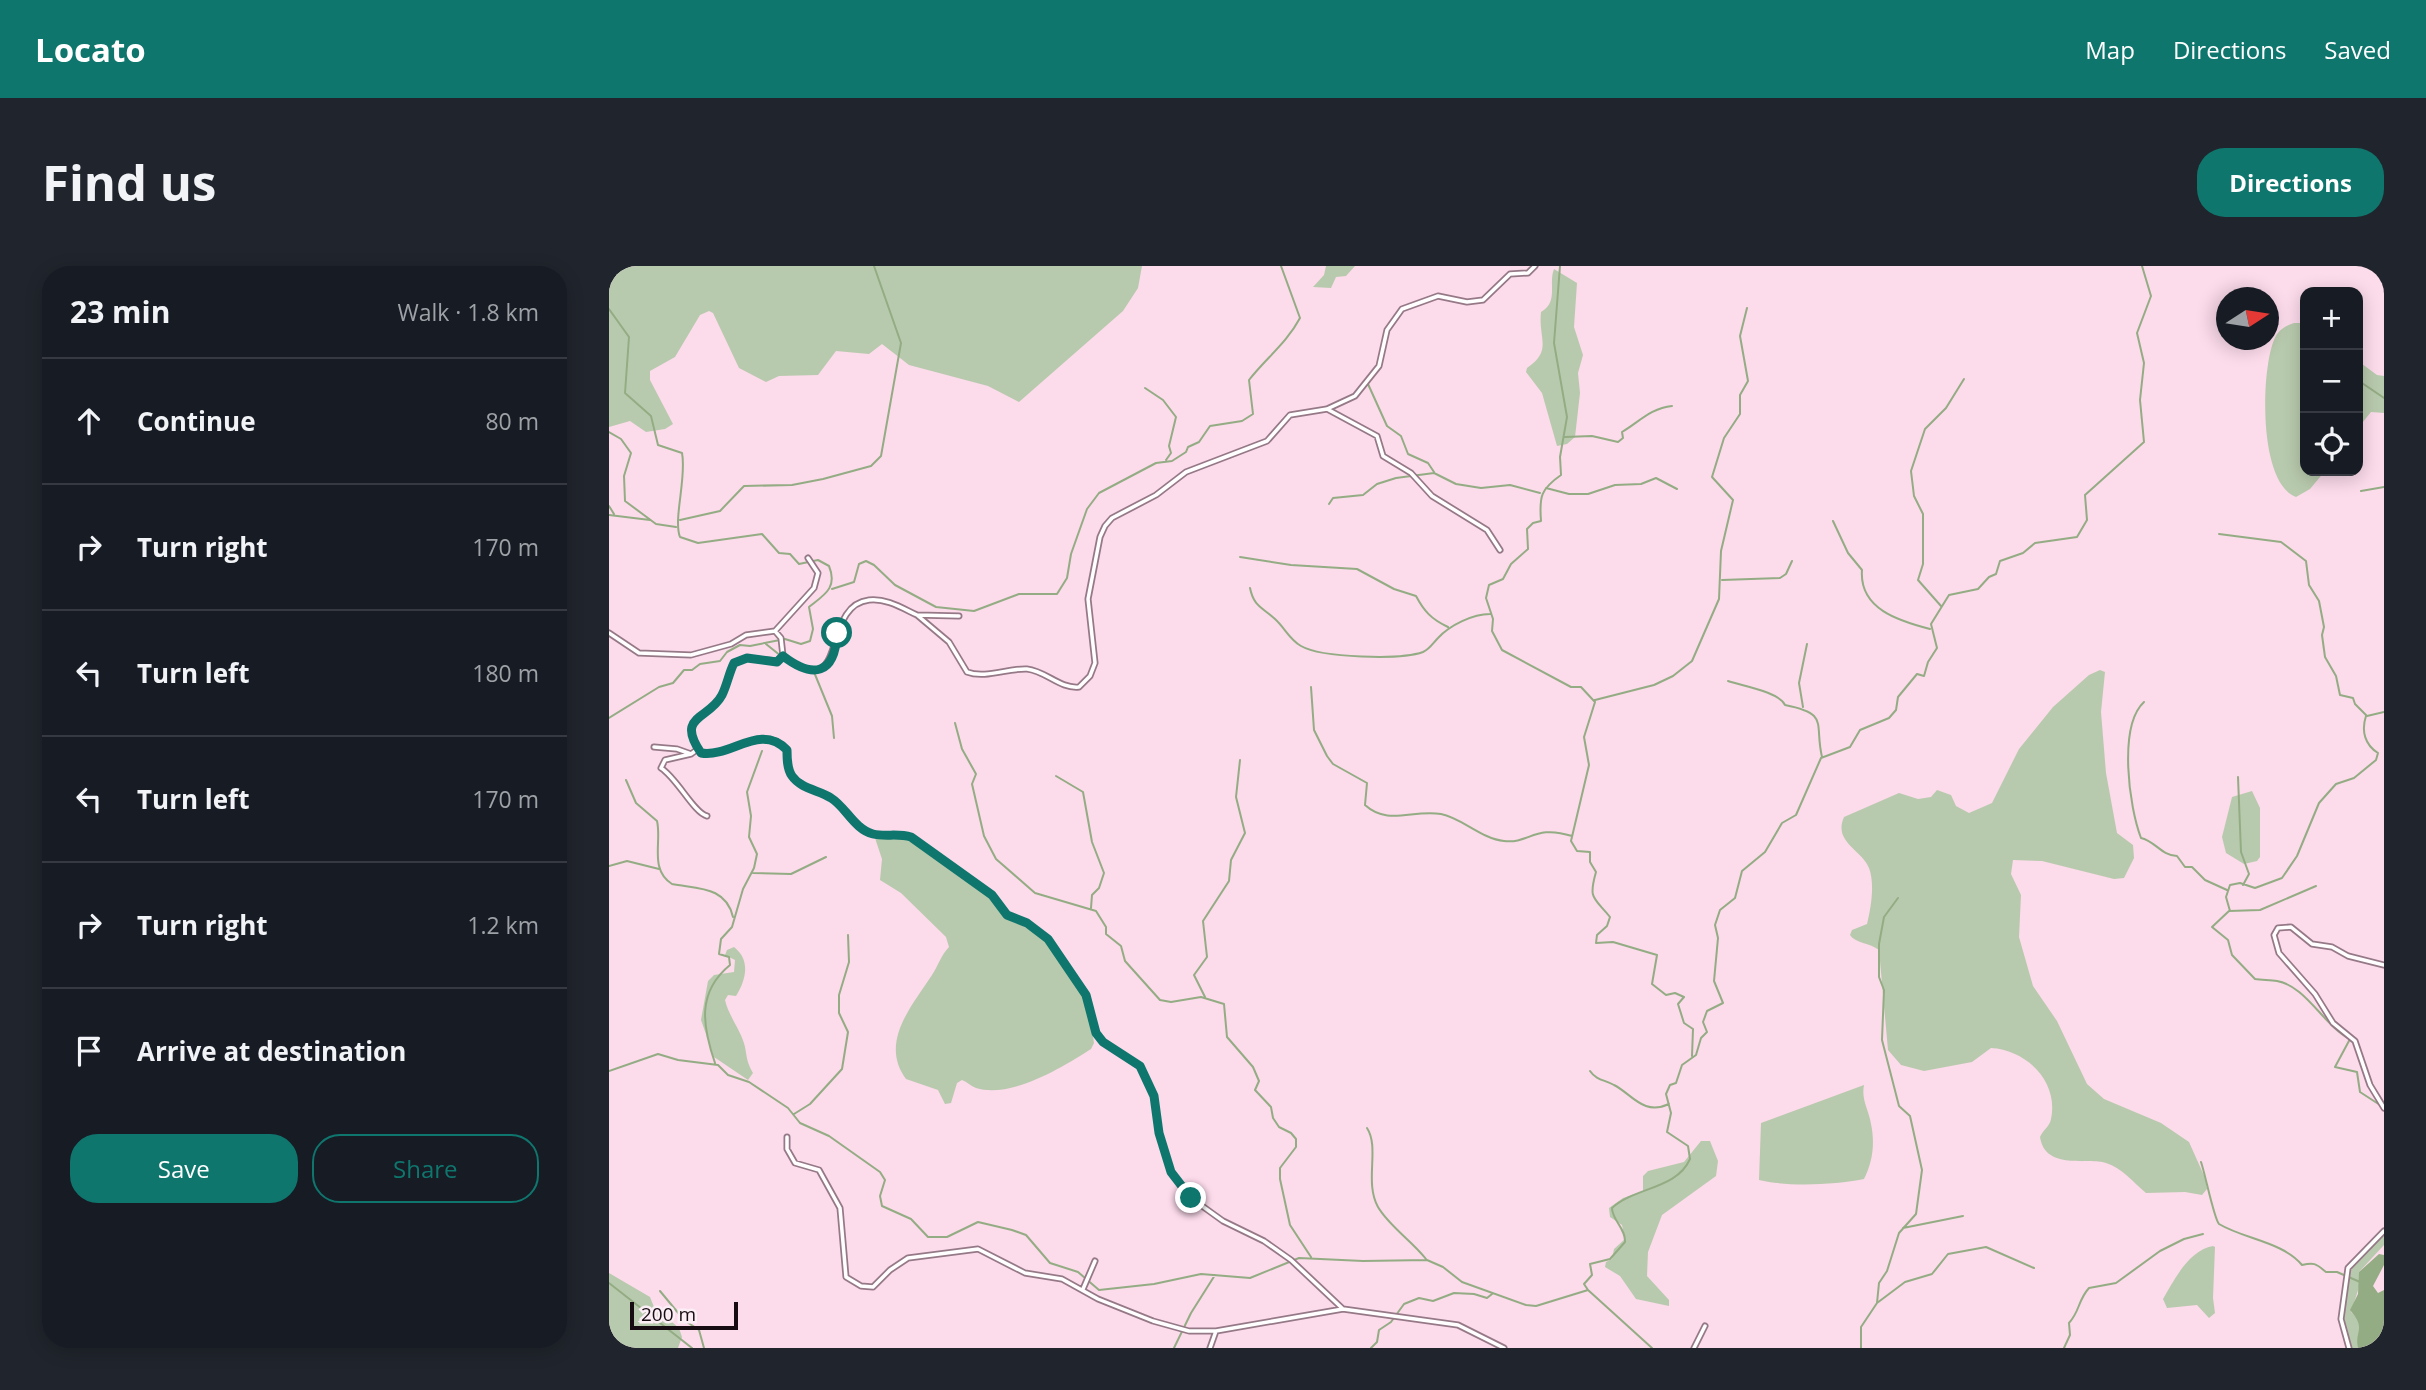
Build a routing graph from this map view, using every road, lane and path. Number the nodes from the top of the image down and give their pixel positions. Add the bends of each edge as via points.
1 (1535, 266) edge
2 (1327, 409) junction
3 (1500, 550) dead end
4 (810, 562) dead end
5 (916, 615) junction
6 (959, 616) dead end
7 (775, 631) junction
8 (609, 633) edge
9 (783, 656) junction
10 (654, 747) dead end
11 (698, 749) junction
12 (691, 754) junction
13 (707, 816) dead end
14 (2384, 965) edge
15 (2384, 1108) edge
16 (787, 1137) dead end
17 (2384, 1231) edge
18 (1095, 1261) dead end
19 (1083, 1289) junction
20 (1343, 1309) junction
21 (1705, 1326) dead end
22 (1216, 1331) junction
23 (1210, 1348) edge
24 (1504, 1348) edge
25 (1694, 1348) edge
26 (2349, 1348) edge

1 - 2 street via 1528,273 1510,274 1483,300 1438,296 1402,309 1387,330 1377,370 1355,396
2 - 3 street via 1377,436 1383,456 1411,473 1432,496 1487,530
2 - 5 street via 1290,415 1267,441 1186,472 1156,495 1112,518 1105,526 1089,579 1095,663 1079,687 1029,669 971,674 949,642
4 - 7 street via 818,573 814,589
5 - 6 street
5 - 9 street via 887,602 853,605 827,664 818,670 801,670
7 - 8 street via 745,635 731,645 691,655 639,653
7 - 9 street via 782,641
9 - 11 street via 777,662 747,658 734,663 722,696 696,716 691,726
10 - 12 street
11 - 12 street
11 - 20 street via 712,755 765,737 779,741 787,750 792,777 832,799 871,834 911,837 992,895 1007,915 1048,939 1086,995 1096,1033 1140,1066 1154,1096 1171,1172 1191,1198 1293,1261
12 - 13 street via 664,760 661,768 680,784 697,811
14 - 15 street via 2306,941 2291,927 2278,928 2274,935 2279,953 2333,1023 2355,1041 2370,1085
16 - 19 street via 787,1150 795,1163 819,1170 835,1197 846,1277 861,1286 873,1287 908,1258 978,1249 1025,1273 1062,1279
17 - 26 street via 2349,1268 2341,1319
18 - 19 street
19 - 22 street via 1098,1299 1183,1329
20 - 22 street
20 - 24 street via 1458,1325
21 - 25 street
22 - 23 street

